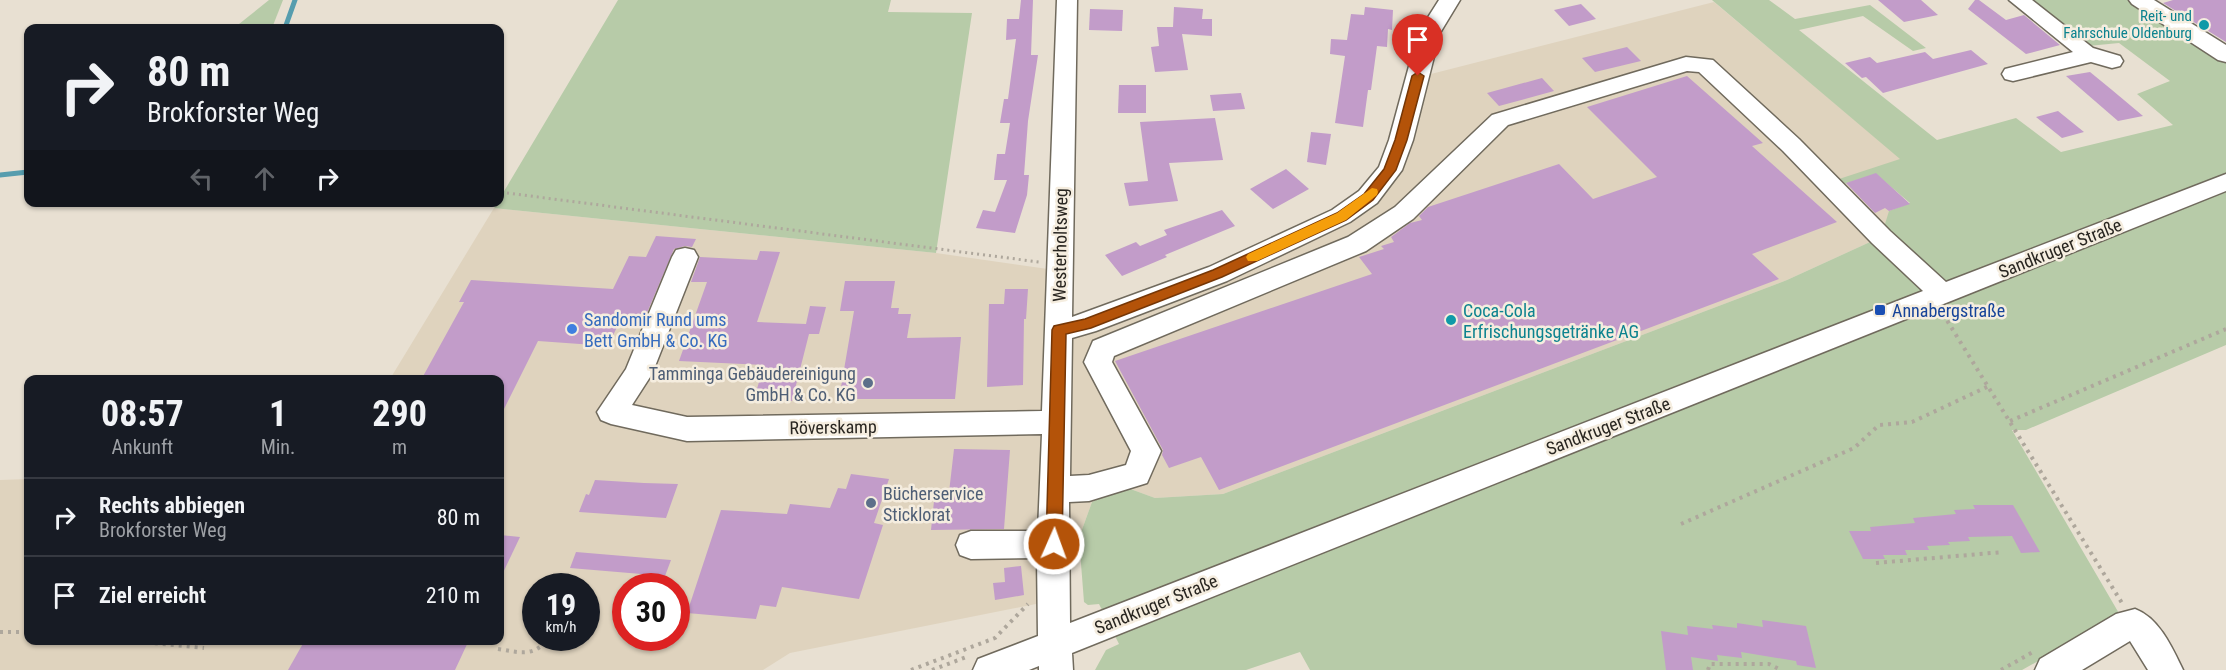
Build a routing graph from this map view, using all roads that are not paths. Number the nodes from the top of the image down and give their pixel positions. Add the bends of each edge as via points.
1 (1067, 0) edge
2 (1450, 0) edge
3 (2019, 0) edge
4 (2139, 0) edge
5 (2085, 53) junction
6 (2226, 55) edge
7 (2112, 61) dead end
8 (2013, 74) dead end
9 (2226, 182) edge
10 (685, 257) dead end
11 (1937, 296) junction
12 (1059, 330) junction
13 (1057, 422) junction
14 (1056, 490) junction
15 (1054, 544) junction
16 (971, 545) dead end
17 (1055, 657) edge
18 (990, 670) edge
19 (2052, 670) edge
20 (2166, 670) edge

1 - 12 street, Westerholtsweg
2 - 12 street via 1429,33 1390,170 1368,197 1341,216 1218,274 1087,324
3 - 5 street
4 - 6 street
5 - 7 street
5 - 8 street via 2083,57
9 - 11 street, Sandkruger Straße
10 - 13 street, Röverskamp via 638,374 612,412 687,429
11 - 14 street via 1791,145 1705,65 1686,64 1500,120 1404,213 1357,244 1103,349 1098,362 1146,451 1137,474 1089,488
11 - 17 street, Sandkruger Straße
12 - 13 street, Westerholtsweg
13 - 14 street, Westerholtsweg
14 - 15 street, Westerholtsweg
15 - 16 street
15 - 17 street, Westerholtsweg
17 - 18 street, Sandkruger Straße
19 - 20 street via 2127,625 2135,624

